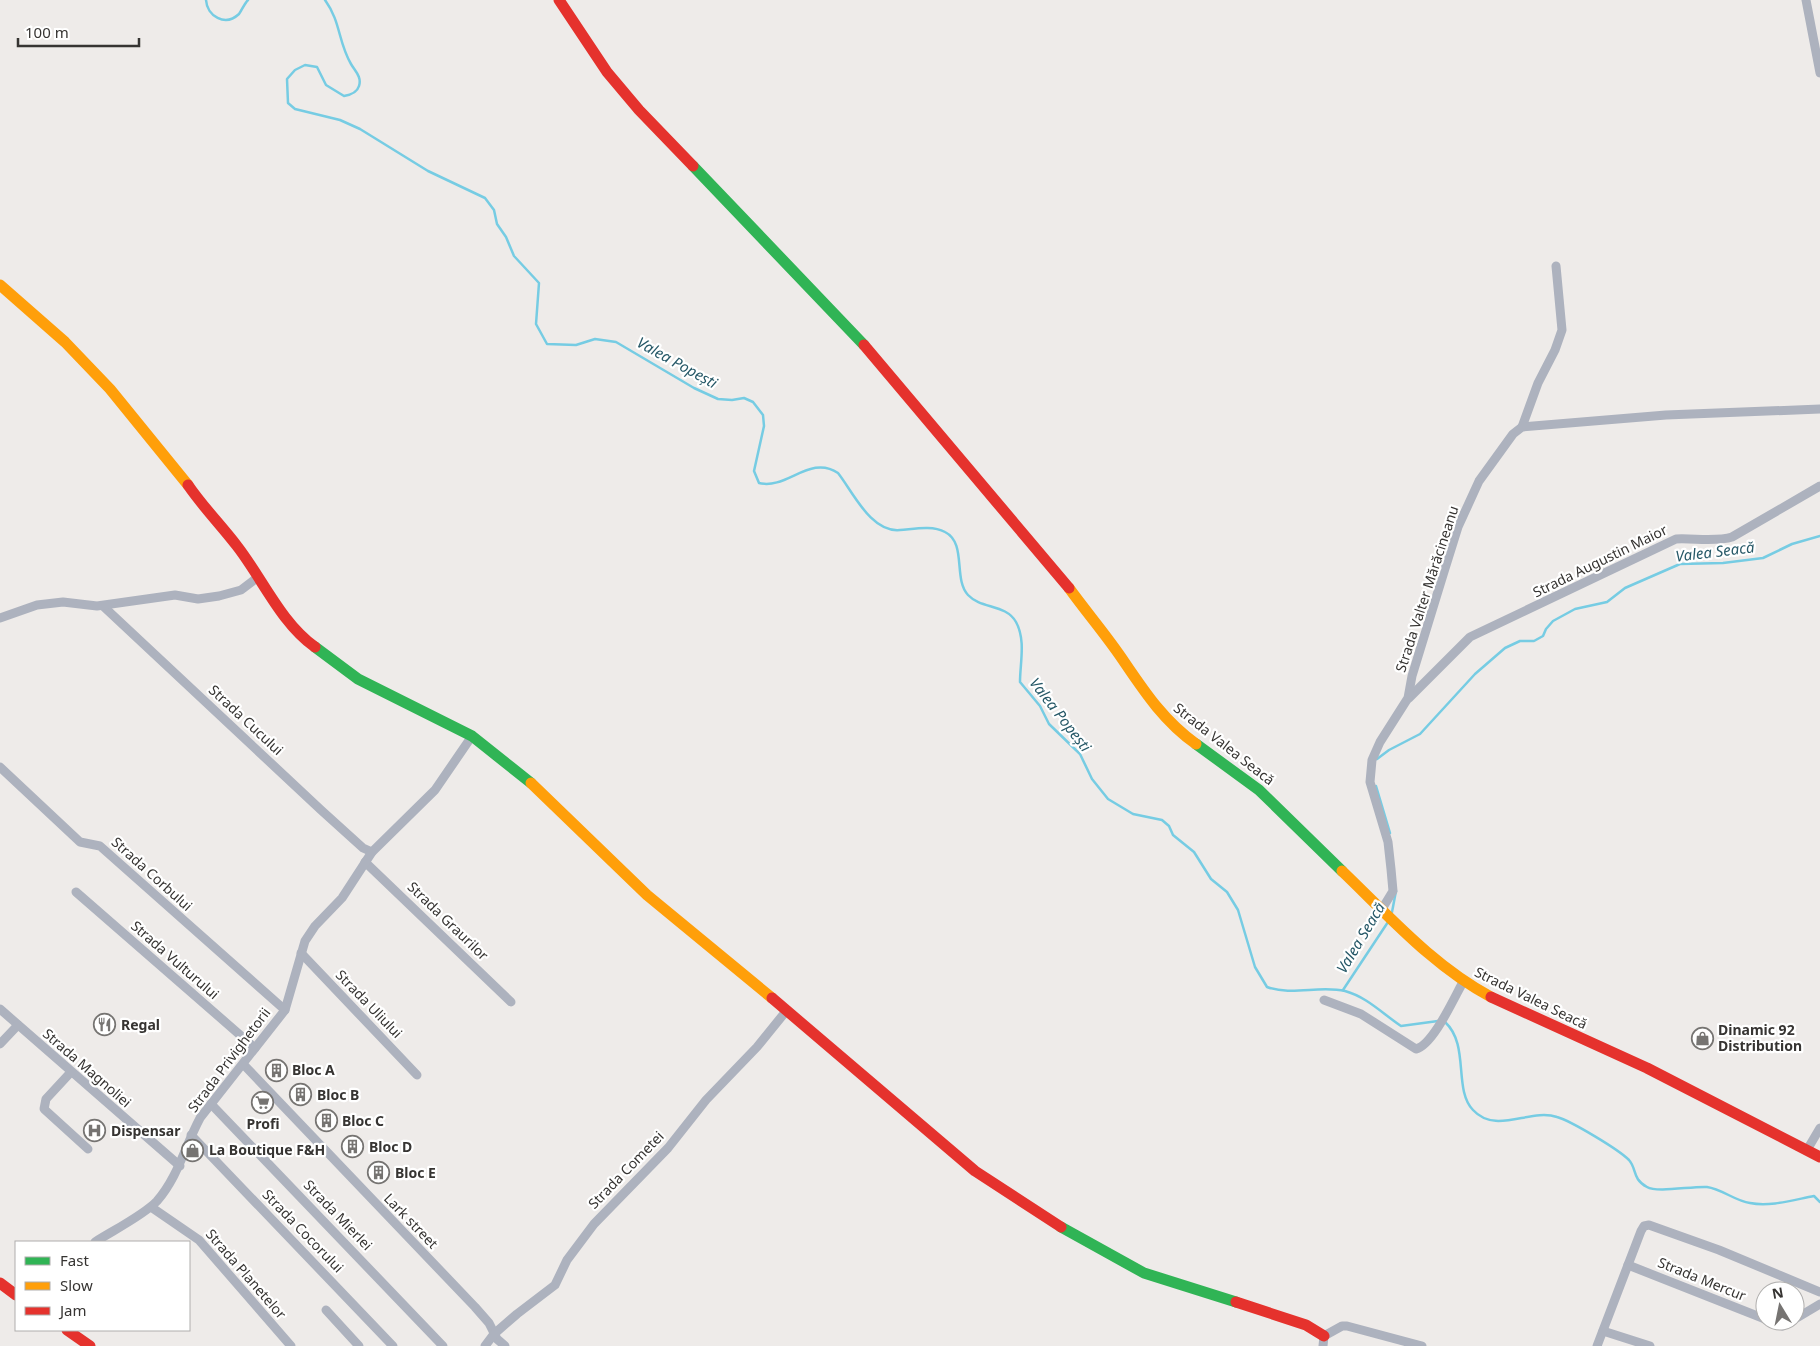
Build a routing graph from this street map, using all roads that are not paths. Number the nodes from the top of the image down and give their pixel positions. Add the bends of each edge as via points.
1 (558, 0) edge
2 (1806, 0) edge
3 (1820, 73) edge
4 (1556, 266) dead end
5 (0, 285) edge
6 (1820, 409) edge
7 (1522, 428) junction
8 (1820, 486) edge
9 (258, 577) junction
10 (104, 606) junction
11 (0, 618) edge
12 (1408, 698) junction
13 (472, 736) junction
14 (0, 766) edge
15 (372, 852) junction
16 (365, 862) junction
17 (76, 892) dead end
18 (1384, 910) junction
19 (301, 953) junction
20 (1462, 982) junction
21 (1324, 1000) dead end
22 (511, 1002) dead end
23 (0, 1009) edge
24 (284, 1010) junction
25 (787, 1010) junction
26 (18, 1025) junction
27 (0, 1044) edge
28 (255, 1048) junction
29 (244, 1065) junction
30 (71, 1072) junction
31 (417, 1075) dead end
32 (211, 1104) junction
33 (1820, 1128) edge
34 (191, 1135) junction
35 (88, 1149) dead end
36 (1807, 1150) junction
37 (1820, 1158) edge
38 (180, 1166) junction
39 (151, 1206) junction
40 (97, 1241) edge
41 (1628, 1265) junction
42 (0, 1283) edge
43 (1820, 1292) edge
44 (15, 1294) edge
45 (1820, 1304) edge
46 (326, 1310) dead end
47 (1805, 1313) edge
48 (1755, 1315) edge
49 (68, 1331) edge
50 (1603, 1331) junction
51 (494, 1334) junction
52 (1323, 1341) edge
53 (90, 1346) edge
54 (291, 1346) edge
55 (359, 1346) edge
56 (393, 1346) edge
57 (443, 1346) edge
58 (485, 1346) edge
59 (505, 1346) edge
60 (1422, 1346) edge
61 (1597, 1346) edge
62 (1650, 1346) edge

1 - 18 main road, Strada Valea Seacă via 596,57 635,106 863,343 1028,538 1170,723 1259,790
2 - 3 street
4 - 7 street via 1562,330
5 - 9 main road via 64,342 110,389 237,546
6 - 7 street via 1666,415
7 - 12 street, Strada Valter Mărăcineanu via 1513,434 1479,481 1458,528 1418,655
8 - 12 street, Strada Augustin Maior via 1732,537 1722,540 1676,539 1470,637
9 - 10 street via 240,590 219,596 198,599 175,595
9 - 13 main road via 286,618 310,644 358,679
10 - 11 street via 70,602 48,604
10 - 15 street, Strada Cucului via 328,816 363,848
12 - 18 street, Strada Valter Mărăcineanu via 1380,742 1369,772 1388,842 1391,869 1393,891
13 - 15 street, Strada Privighetorii via 435,790
13 - 25 main road via 517,770 647,895
14 - 24 street, Strada Corbului via 80,842 100,846
15 - 16 street, Strada Privighetorii
16 - 19 street, Strada Privighetorii via 342,898 310,934
16 - 22 street, Strada Graurilor
17 - 28 street, Strada Vulturului
18 - 20 main road, Strada Valea Seacă
19 - 24 street, Strada Privighetorii
19 - 31 street, Strada Uliului
20 - 21 street via 1423,1046 1412,1048 1361,1014
20 - 36 main road, Strada Valea Seacă via 1501,1003 1647,1068
23 - 26 street, Strada Magnoliei
24 - 28 street, Strada Privighetorii
25 - 51 street, Strada Cometei via 752,1053 706,1100 668,1148 594,1224 567,1260 555,1285
25 - 52 main road via 975,1171 1055,1223 1144,1273 1306,1325
26 - 27 street
26 - 30 street, Strada Magnoliei
28 - 29 street, Strada Privighetorii
29 - 32 street, Strada Privighetorii
29 - 51 street, Lark street via 475,1307
30 - 35 street via 46,1099 44,1109
30 - 38 street, Strada Magnoliei
32 - 34 street, Strada Privighetorii
32 - 57 street, Strada Mierlei
33 - 36 street
34 - 38 street, Strada Privighetorii
34 - 56 street, Strada Cocorului
36 - 37 main road, Strada Valea Seacă
38 - 39 street, Strada Privighetorii
39 - 40 street, Strada Privighetorii
39 - 54 street, Strada Planetelor via 199,1240
41 - 43 street via 1641,1231 1649,1224
41 - 48 street, Strada Mercur
41 - 50 street
42 - 44 main road
45 - 47 street
46 - 55 street
49 - 53 main road
50 - 61 street
50 - 62 street
51 - 58 street, Strada Cometei
51 - 59 street, Lark street
52 - 60 street via 1347,1326

